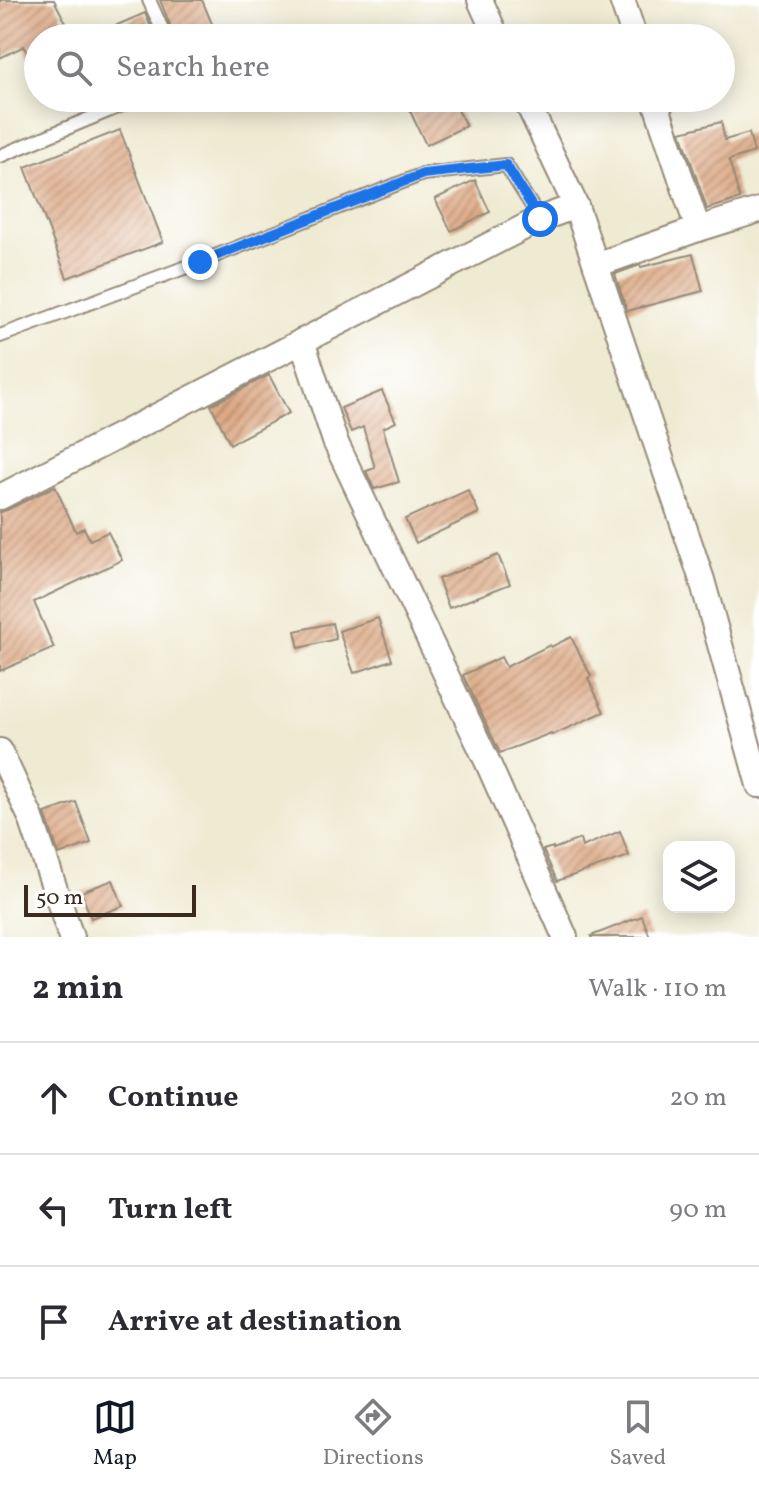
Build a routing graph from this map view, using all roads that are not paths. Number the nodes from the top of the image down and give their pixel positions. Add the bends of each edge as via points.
1 (149, 0) edge
2 (480, 0) edge
3 (622, 0) edge
4 (160, 24) edge
5 (491, 24) edge
6 (630, 24) edge
7 (105, 112) edge
8 (532, 112) edge
9 (659, 112) edge
10 (0, 156) edge
11 (576, 206) junction
12 (759, 210) edge
13 (540, 219) junction
14 (698, 229) junction
15 (596, 265) junction
16 (0, 336) edge
17 (302, 341) junction
18 (0, 497) edge
19 (0, 751) edge
20 (759, 785) edge
21 (71, 937) edge
22 (565, 937) edge

1 - 4 lane
2 - 5 street
3 - 6 street
7 - 10 lane
8 - 11 street
9 - 14 street
11 - 13 street
11 - 15 street
12 - 14 street
13 - 16 lane via 506,165 423,174
13 - 17 street
14 - 15 street
15 - 20 street via 702,580
17 - 18 street
17 - 22 street via 335,441
19 - 21 street via 31,818

